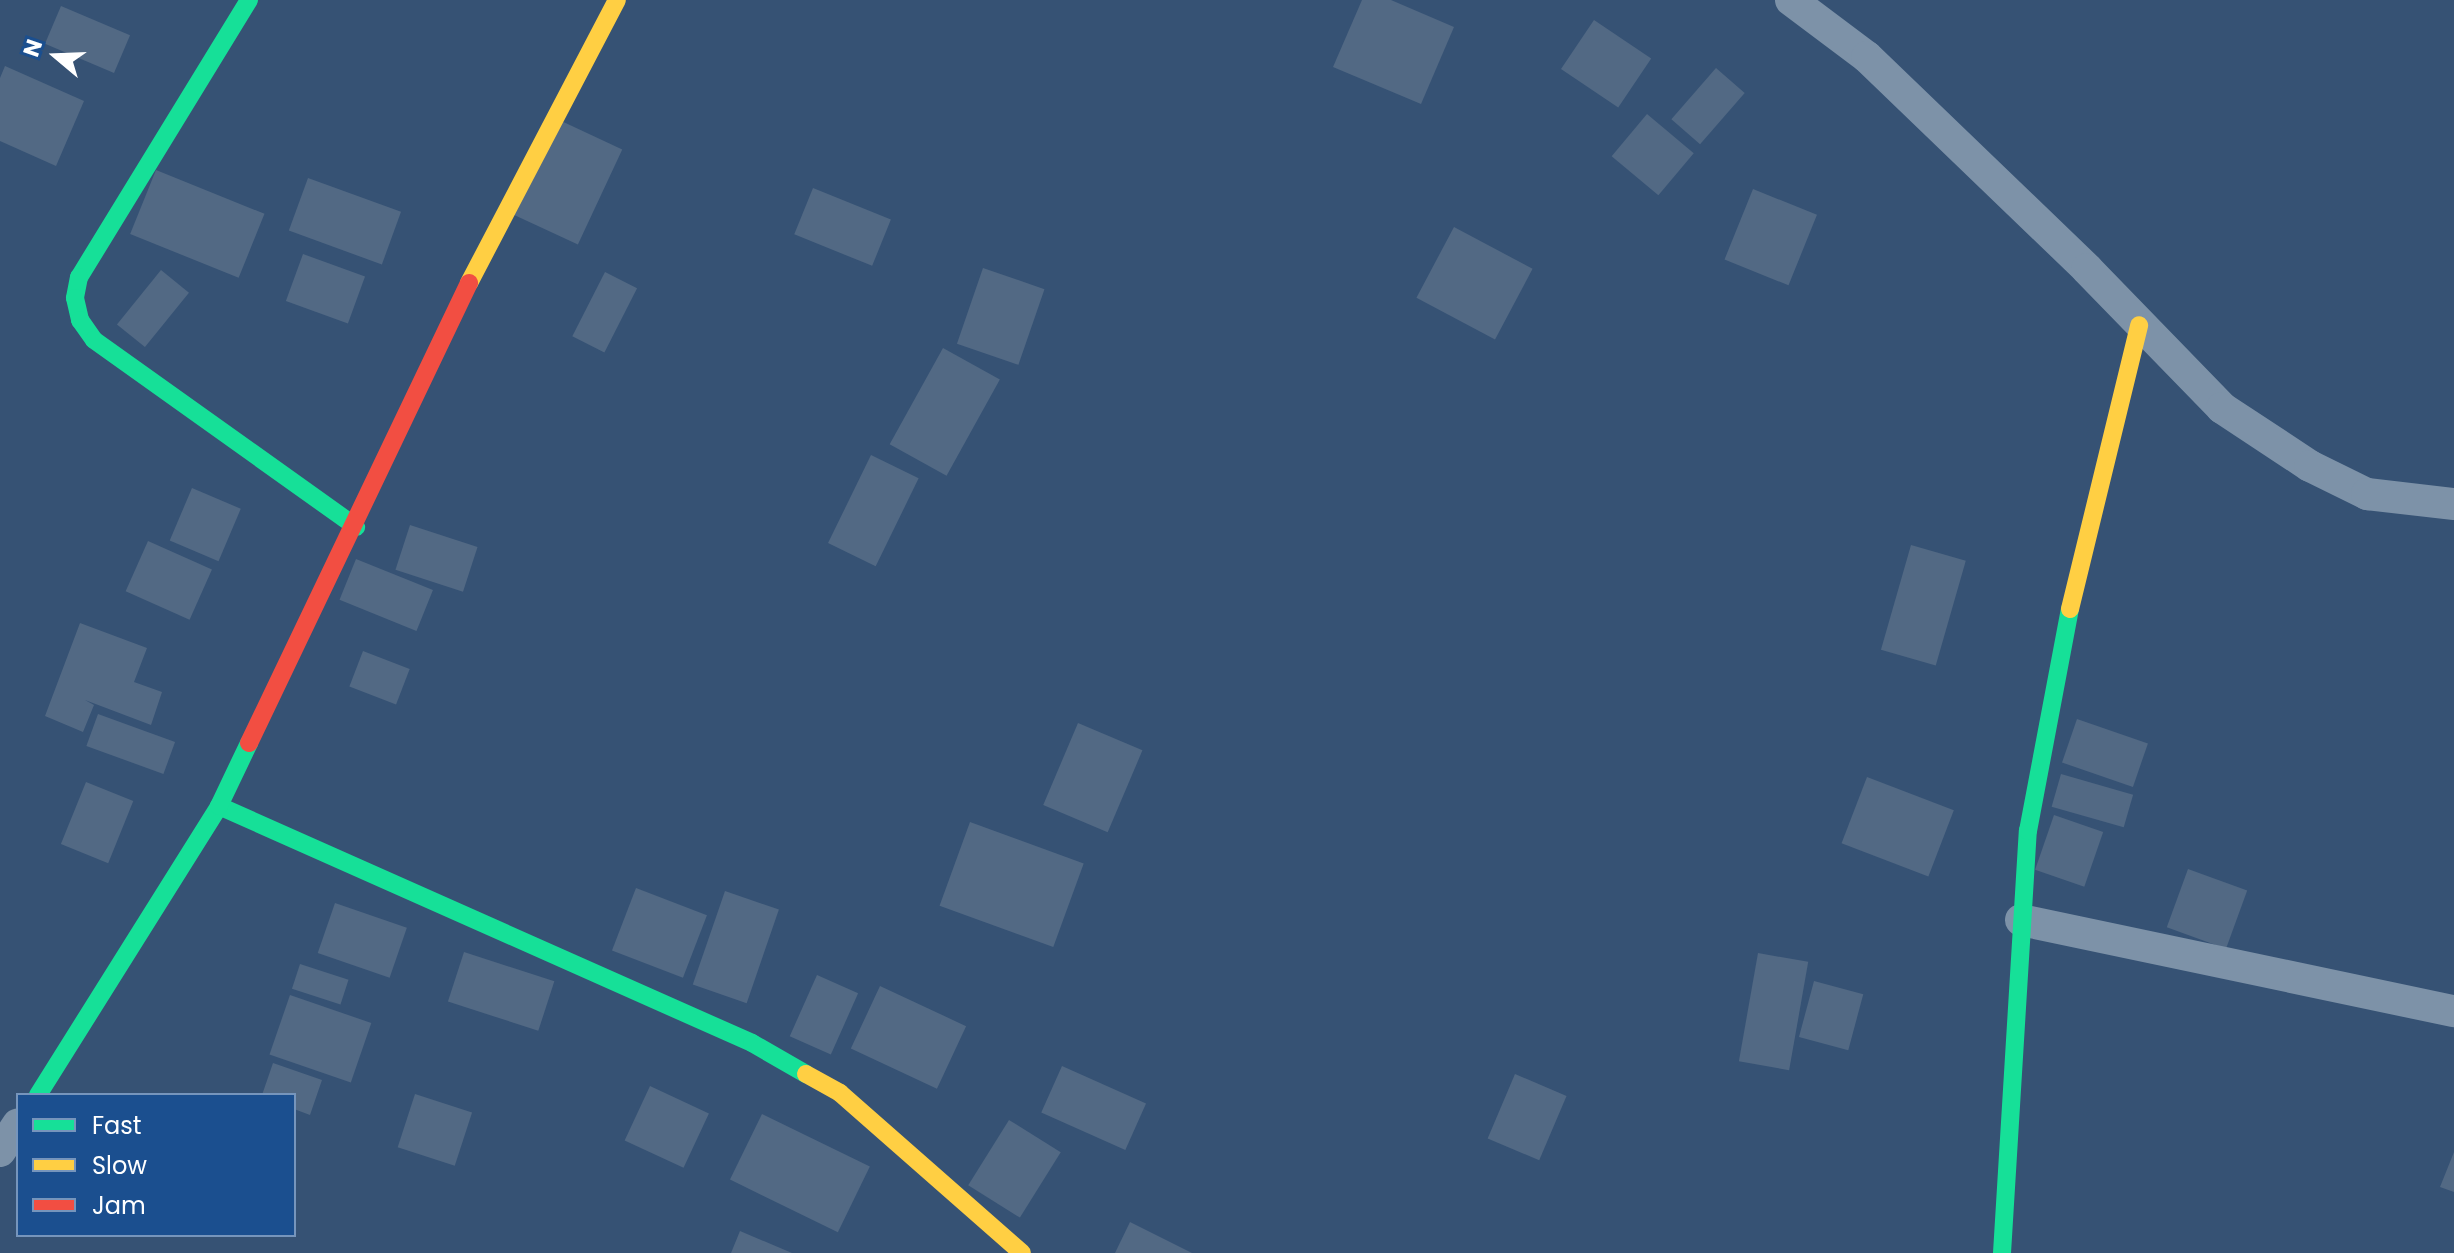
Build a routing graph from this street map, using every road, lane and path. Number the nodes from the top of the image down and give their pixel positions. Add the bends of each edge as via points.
1 (249, 0) edge
2 (617, 0) edge
3 (1791, 0) edge
4 (2139, 325) junction
5 (2454, 504) edge
6 (356, 527) junction
7 (219, 806) junction
8 (2021, 920) junction
9 (2454, 1011) edge
10 (39, 1093) edge
11 (16, 1127) edge
12 (0, 1151) edge
13 (1022, 1253) edge
14 (2002, 1253) edge

1 - 6 street via 79,277 75,298 80,320 94,340
2 - 6 street via 470,281
3 - 4 street via 1867,57
4 - 5 street via 2222,408 2310,466 2367,494
4 - 8 street via 2057,661 2028,831
6 - 7 street
7 - 10 street
7 - 13 street via 752,1043 840,1093
8 - 9 street
8 - 14 street
11 - 12 street

